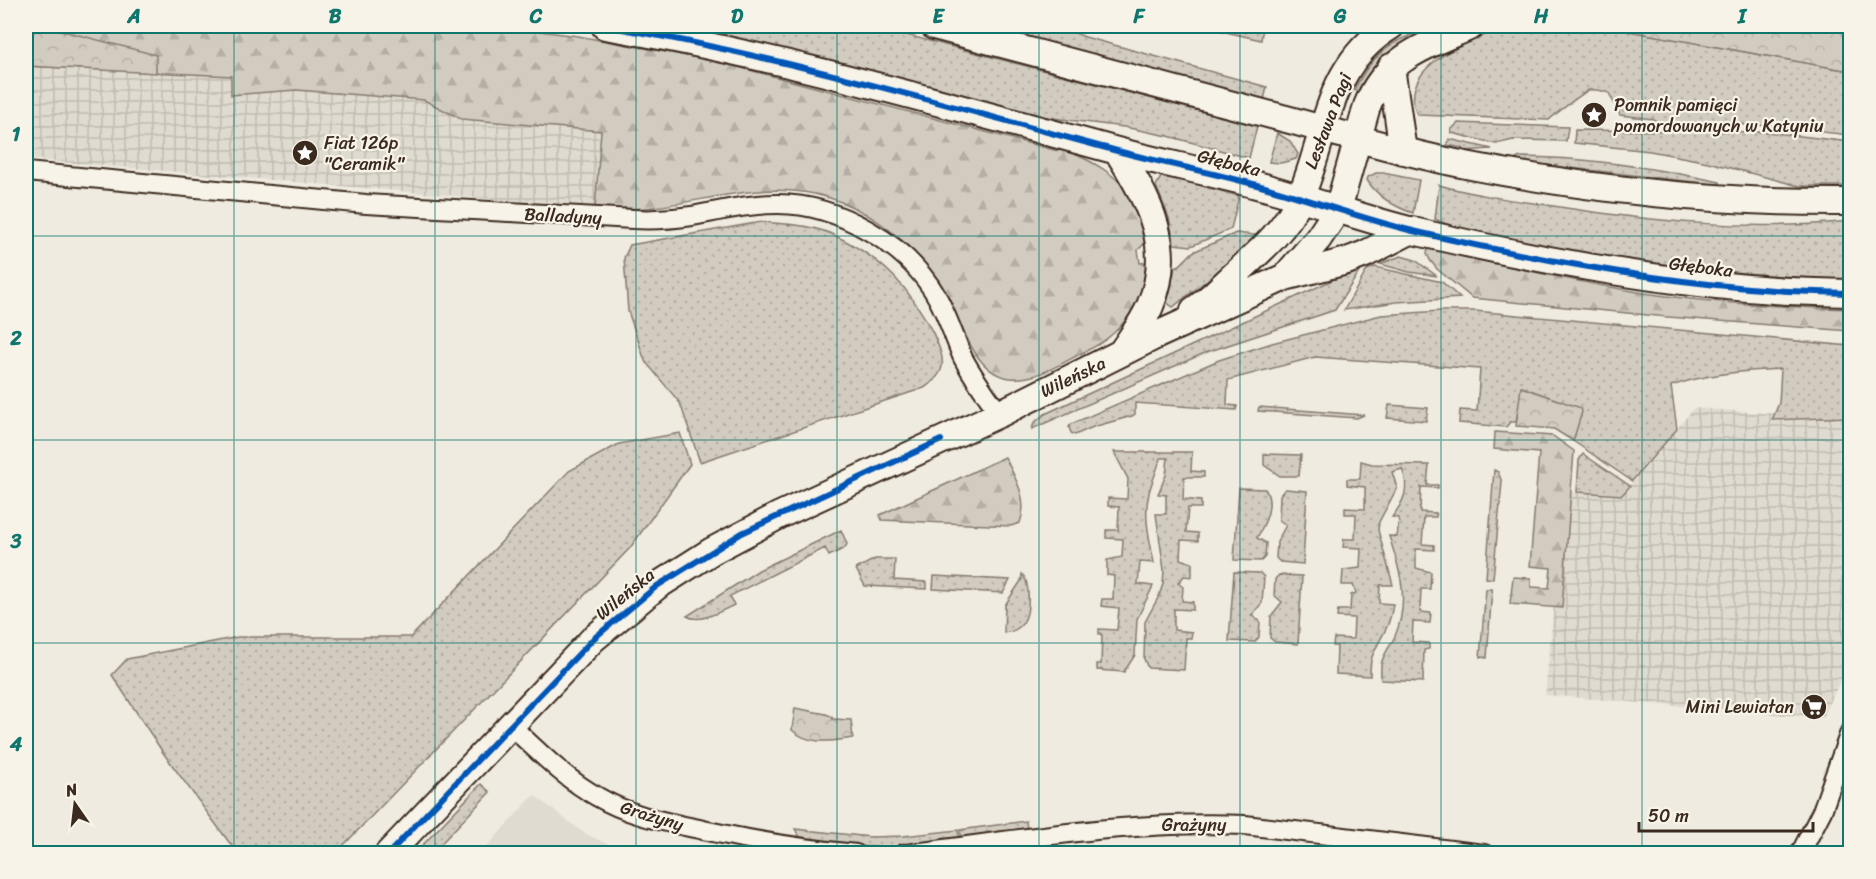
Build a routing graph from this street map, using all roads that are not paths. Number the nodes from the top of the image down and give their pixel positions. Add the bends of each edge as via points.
1 (605, 26) edge
2 (934, 26) edge
3 (1391, 26) edge
4 (1471, 26) edge
5 (1391, 67) junction
6 (1322, 129) junction
7 (1357, 139) junction
8 (1403, 151) junction
9 (1118, 152) junction
10 (26, 172) edge
11 (1300, 197) junction
12 (1851, 202) edge
13 (1338, 209) junction
14 (1412, 230) junction
15 (1285, 277) junction
16 (1851, 293) edge
17 (1157, 335) junction
18 (1121, 353) junction
19 (999, 414) junction
20 (510, 725) junction
21 (1851, 732) edge
22 (737, 845) edge
23 (388, 854) edge
24 (856, 854) edge
25 (904, 854) edge
26 (1484, 854) edge
27 (1800, 854) edge

1 - 9 street, Głęboka via 782,63
2 - 6 street
3 - 6 street, Lesława Pagi via 1369,42 1351,63
4 - 5 street, Lesława Pagi
5 - 7 street, Lesława Pagi via 1373,90
5 - 8 street
6 - 7 street
6 - 11 street, Lesława Pagi
7 - 8 street
7 - 11 street
7 - 13 street, Lesława Pagi
8 - 12 street via 1534,178 1661,195
9 - 11 street, Głęboka
9 - 18 street, Wileńska via 1155,220 1160,269 1149,308
10 - 19 street, Balladyny via 366,204 633,219 689,216 745,206 802,206 855,224 881,239 916,270 937,296 963,358
11 - 13 street, Głęboka
11 - 17 street, Wileńska via 1281,230 1257,254 1201,305
13 - 14 street, Głęboka
13 - 15 street, Wileńska via 1318,240
14 - 15 street, Wileńska via 1347,261
14 - 16 street, Głęboka via 1670,279 1773,290
15 - 17 street, Wileńska
17 - 18 street, Wileńska
18 - 19 street, Wileńska
19 - 20 street, Wileńska via 712,550 617,618
20 - 22 street, Grażyny via 566,775 598,797 629,812
20 - 23 street, Wileńska
21 - 27 street via 1822,812
22 - 24 street, Grażyny via 785,845
25 - 26 street, Grażyny via 1120,827 1218,824

